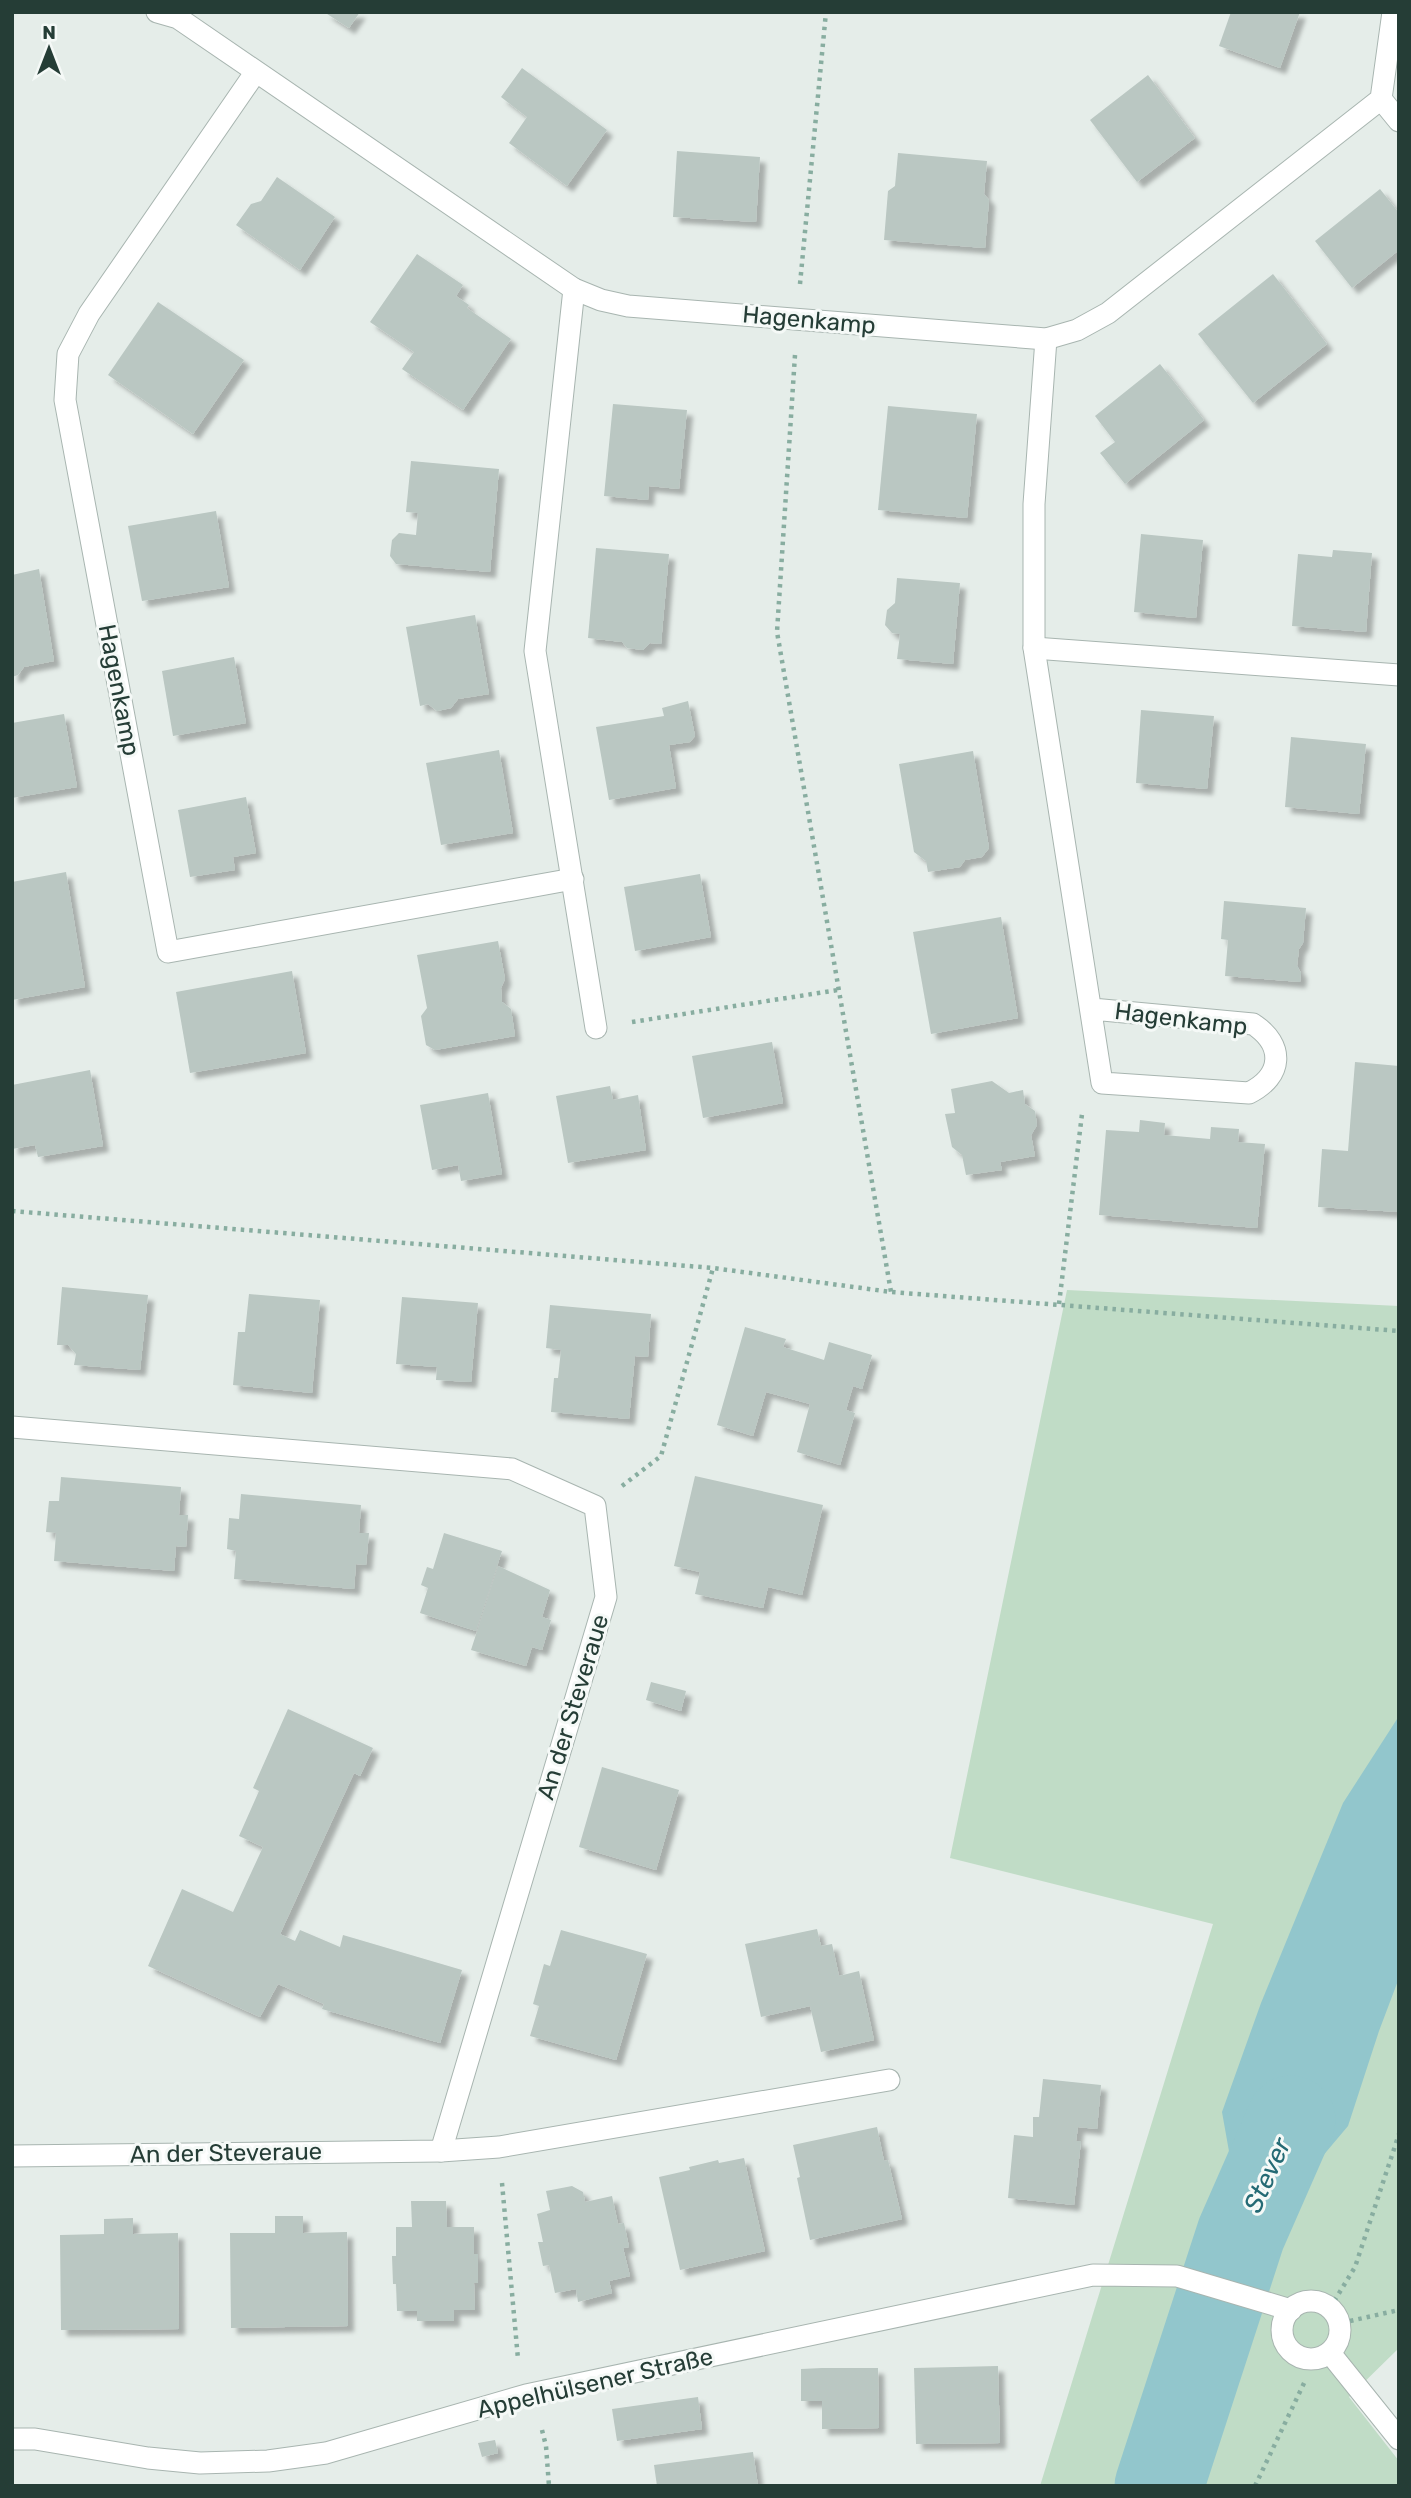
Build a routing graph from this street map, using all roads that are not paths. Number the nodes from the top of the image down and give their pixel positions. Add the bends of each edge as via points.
1 (1394, 12) edge
2 (172, 14) edge
3 (255, 73) junction
4 (1381, 99) junction
5 (1399, 121) edge
6 (574, 289) junction
7 (1046, 339) junction
8 (1034, 648) junction
9 (1399, 675) edge
10 (573, 879) junction
11 (1092, 1009) junction
12 (596, 1028) road end
13 (12, 1427) edge
14 (889, 2080) dead end
15 (441, 2151) junction
16 (12, 2156) edge
17 (1284, 2308) junction
18 (1323, 2356) junction
19 (12, 2439) edge
20 (1399, 2439) edge

1 - 4 street
2 - 3 street, Hagenkamp
3 - 6 street, Hagenkamp
3 - 10 street, Hagenkamp via 89,314 68,354 65,400 168,952
4 - 5 street
4 - 7 street, Hagenkamp via 1108,313 1077,330
6 - 7 street, Hagenkamp via 628,306
6 - 10 street via 534,651
7 - 8 street, Hagenkamp via 1034,504
8 - 9 street
8 - 11 street, Hagenkamp
10 - 12 street
11 - 11 street, Hagenkamp via 1102,1083 1249,1093 1272,1075 1274,1045 1266,1032 1253,1024
13 - 15 street, An der Steveraue via 512,1469 595,1506 606,1597
14 - 15 street, An der Steveraue via 499,2147
15 - 16 street, An der Steveraue
17 - 18 street via 1284,2344 1297,2356
17 - 18 street via 1323,2303 1334,2315 1339,2339
17 - 19 street, Appelhülsener Straße via 1177,2276 1093,2274 526,2395 326,2453 200,2463
18 - 20 street

